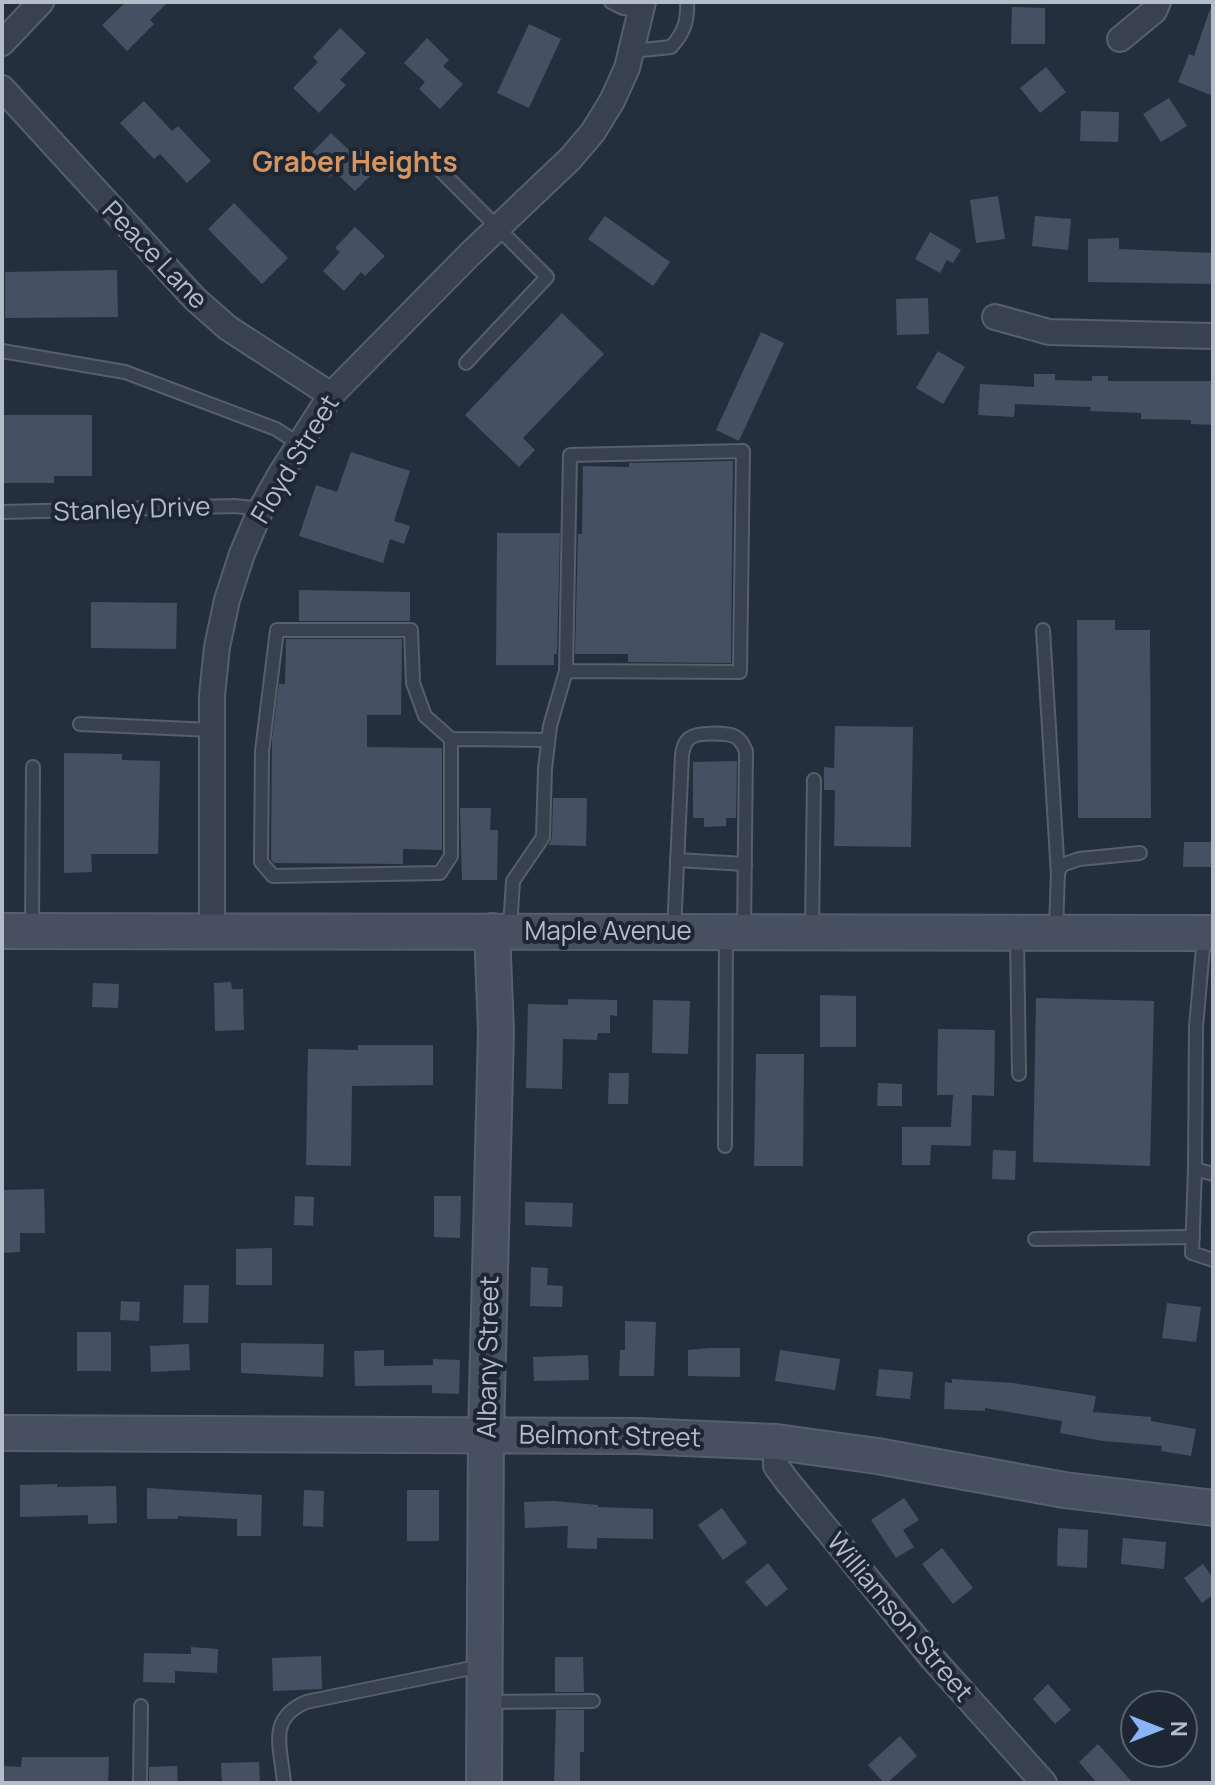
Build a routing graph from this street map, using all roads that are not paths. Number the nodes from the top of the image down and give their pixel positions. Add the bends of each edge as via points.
1 (41, 2) edge
2 (611, 2) edge
3 (687, 2) edge
4 (1158, 2) edge
5 (642, 6) edge
6 (1120, 39) dead end
7 (2, 43) edge
8 (632, 51) junction
9 (2, 88) edge
10 (434, 164) dead end
11 (497, 228) junction
12 (995, 317) dead end
13 (1213, 336) edge
14 (2, 351) edge
15 (466, 363) dead end
16 (331, 395) junction
17 (299, 444) junction
18 (261, 509) junction
19 (2, 512) edge
20 (1043, 630) dead end
21 (566, 671) junction
22 (80, 724) dead end
23 (212, 730) junction
24 (451, 739) junction
25 (548, 740) junction
26 (33, 767) dead end
27 (814, 780) dead end
28 (1140, 853) dead end
29 (677, 860) junction
30 (745, 864) junction
31 (1058, 875) junction
32 (17, 931) edge
33 (212, 931) junction
34 (501, 931) junction
35 (674, 931) junction
36 (735, 931) junction
37 (812, 931) junction
38 (1017, 932) junction
39 (1056, 932) junction
40 (1209, 933) edge
41 (1206, 981) edge
42 (1019, 1074) dead end
43 (725, 1146) dead end
44 (1195, 1169) junction
45 (1213, 1174) edge
46 (1193, 1237) junction
47 (1035, 1239) dead end
48 (1213, 1260) edge
49 (2, 1433) edge
50 (486, 1434) junction
51 (776, 1442) junction
52 (1213, 1508) edge
53 (486, 1665) junction
54 (593, 1701) dead end
55 (486, 1702) junction
56 (141, 1706) dead end
57 (140, 1783) edge
58 (284, 1783) edge
59 (484, 1783) edge
60 (1044, 1783) edge

1 - 7 street
2 - 5 lane via 623,8
3 - 8 lane via 681,37 671,47
4 - 6 street
5 - 8 street, Floyd Street
8 - 11 street, Floyd Street via 593,132
9 - 16 street, Peace Lane via 195,299 228,328
10 - 11 lane
11 - 15 lane via 547,277
11 - 16 street, Floyd Street
12 - 13 street via 1049,332
14 - 17 lane via 125,372 276,429
16 - 17 street, Floyd Street
17 - 18 street, Floyd Street
18 - 19 lane, Stanley Drive
18 - 23 street, Floyd Street via 227,600 217,647
20 - 31 lane
21 - 21 lane via 570,455 743,451 740,672
21 - 25 lane
22 - 23 lane
23 - 33 street, Floyd Street
24 - 24 lane via 425,716 413,683 411,630 277,630 262,751 261,862 273,876 440,873 451,856
24 - 25 lane
25 - 34 lane via 543,837 513,881
26 - 32 lane
27 - 37 lane
28 - 31 lane via 1079,859 1062,865
29 - 30 lane
29 - 30 lane via 685,744 697,735 734,736 746,751
29 - 35 lane
30 - 36 lane
31 - 39 lane
32 - 33 street, Maple Avenue
33 - 34 street, Maple Avenue
34 - 35 street, Maple Avenue
34 - 50 street, Albany Street
35 - 36 street, Maple Avenue
36 - 37 street, Maple Avenue
36 - 43 lane
37 - 38 street, Maple Avenue
38 - 39 street, Maple Avenue
38 - 42 lane
39 - 40 street, Maple Avenue
40 - 41 lane
41 - 44 lane via 1196,1027
44 - 45 lane
44 - 46 lane
46 - 47 lane
46 - 48 lane via 1192,1253
49 - 50 street, Belmont Street
50 - 51 street, Belmont Street
50 - 53 street, Albany Street
51 - 52 street, Belmont Street via 1064,1490
51 - 60 street, Williamson Street via 776,1466 787,1481 923,1647
53 - 55 street, Albany Street
53 - 58 lane via 291,1709 280,1728
54 - 55 lane
55 - 59 street, Albany Street
56 - 57 lane

